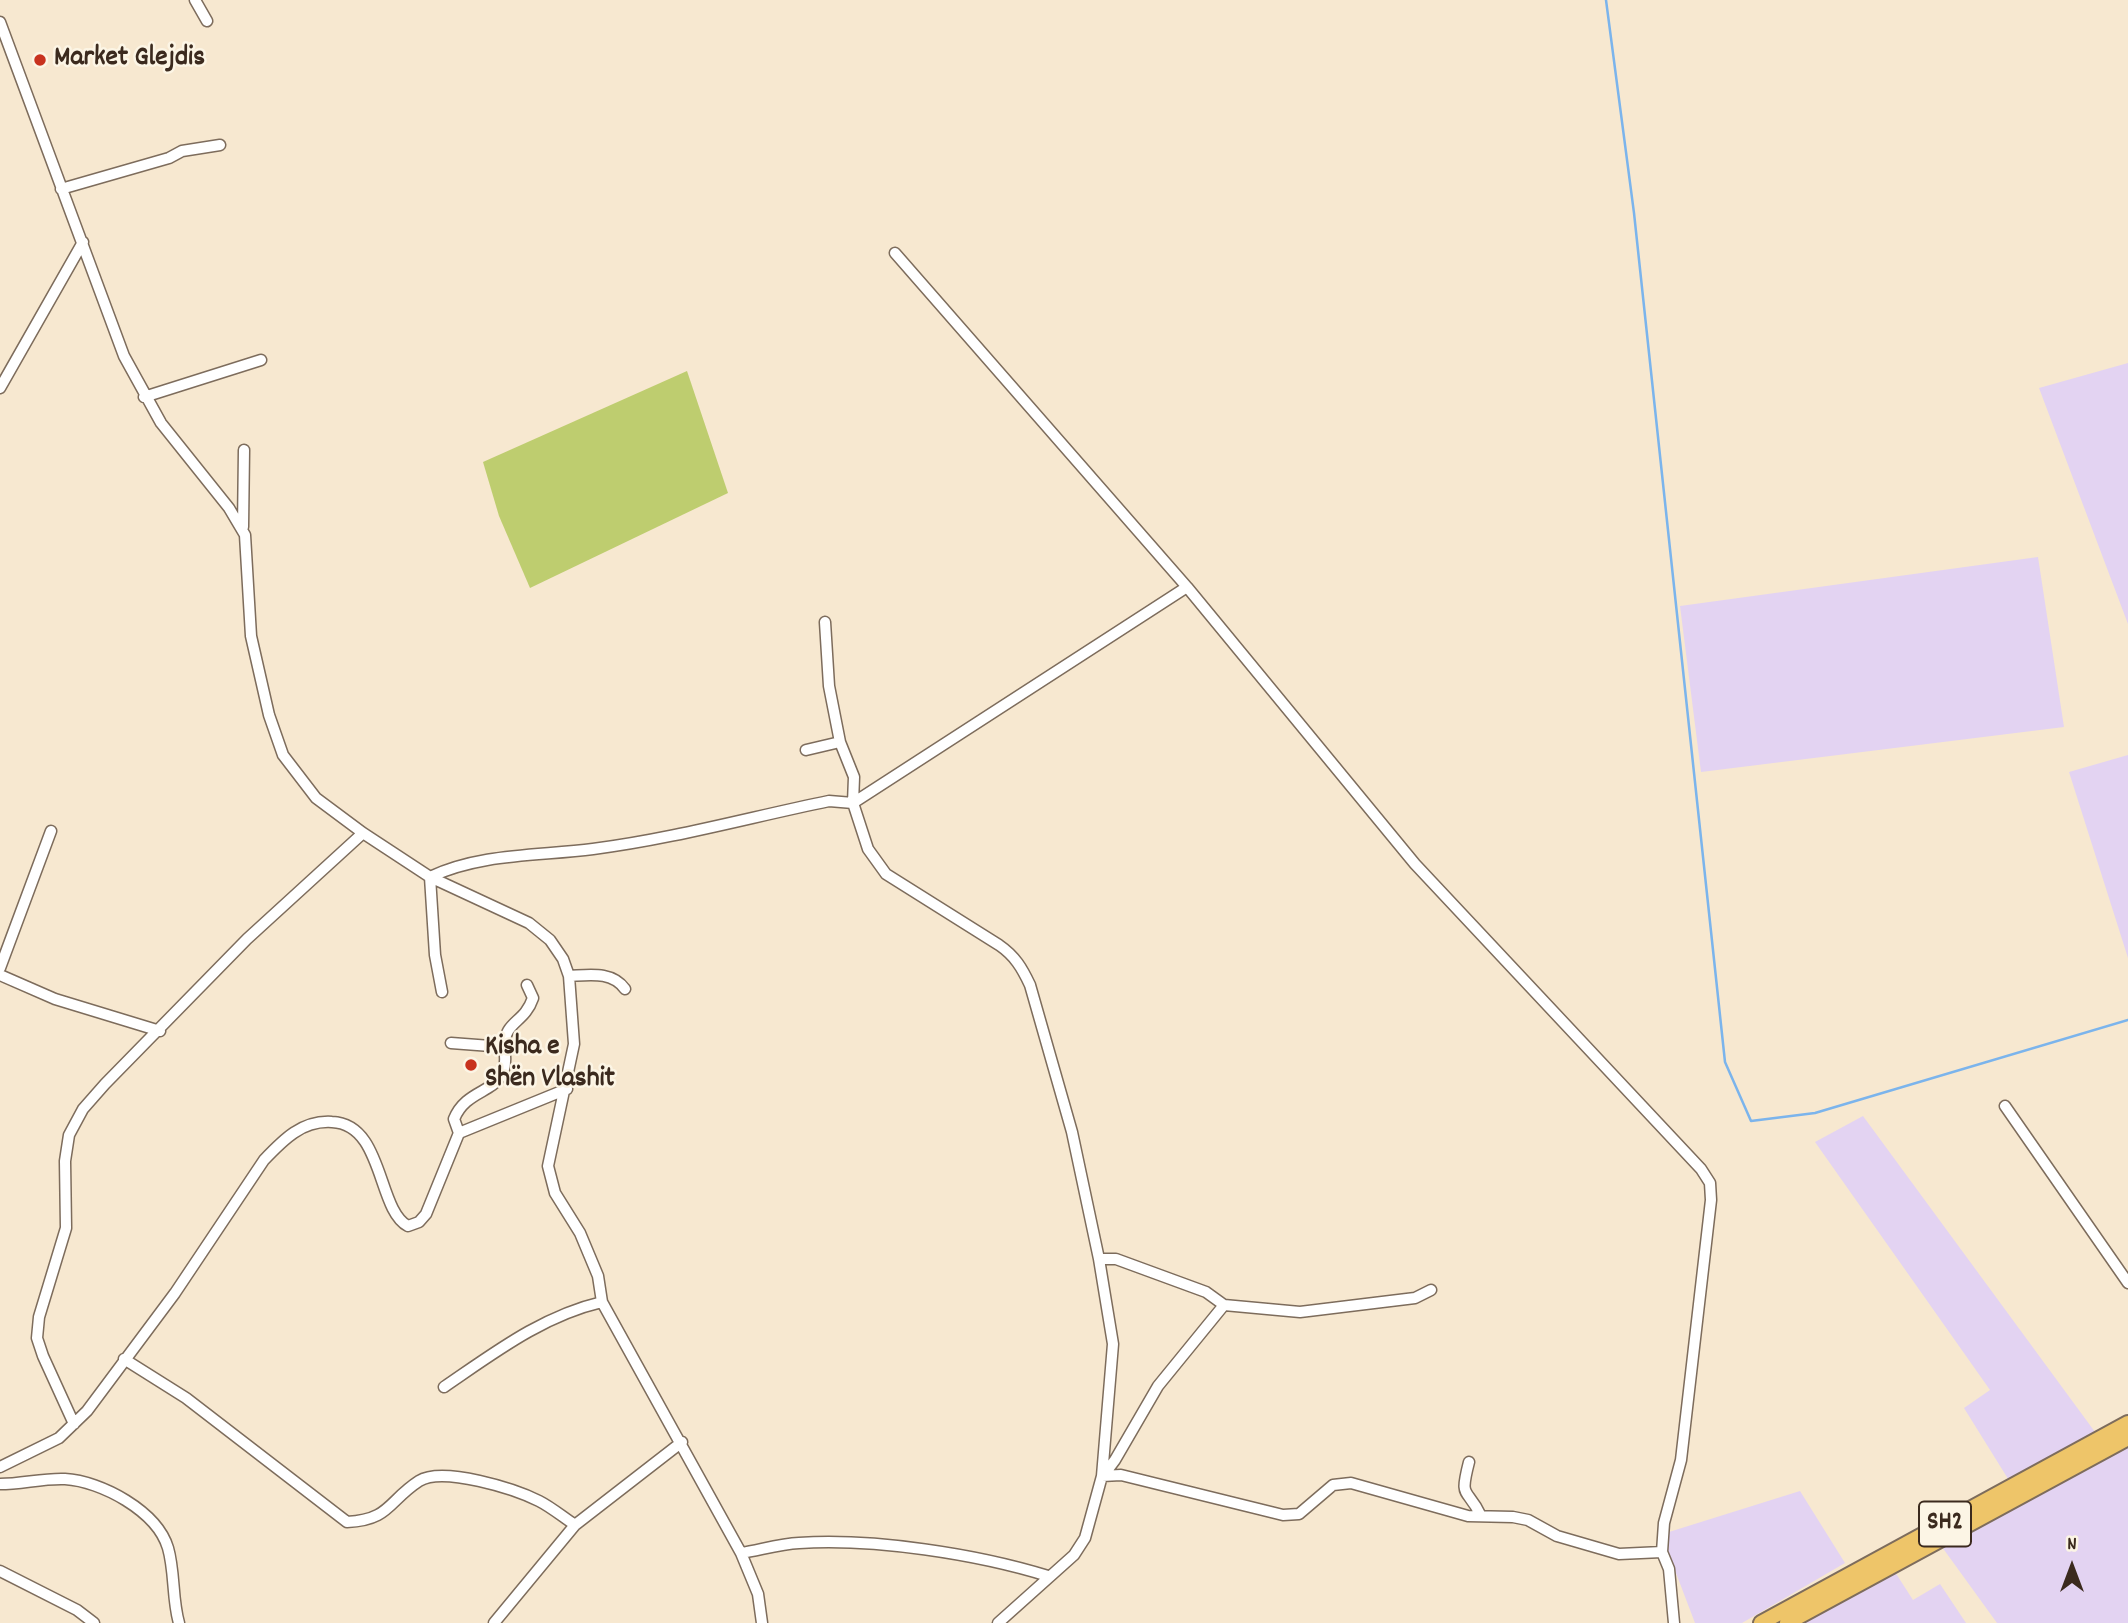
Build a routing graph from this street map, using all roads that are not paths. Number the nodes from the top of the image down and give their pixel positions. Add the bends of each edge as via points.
1 (195, 0) edge
2 (207, 21) dead end
3 (0, 22) edge
4 (220, 145) dead end
5 (61, 188) junction
6 (83, 242) junction
7 (895, 253) dead end
8 (261, 360) dead end
9 (0, 388) edge
10 (144, 397) junction
11 (244, 450) dead end
12 (244, 535) junction
13 (1188, 587) junction
14 (825, 622) dead end
15 (840, 742) junction
16 (806, 750) dead end
17 (853, 803) junction
18 (51, 831) dead end
19 (363, 833) junction
20 (430, 877) junction
21 (0, 968) edge
22 (0, 975) edge
23 (569, 976) junction
24 (527, 985) dead end
25 (625, 989) dead end
26 (442, 992) dead end
27 (160, 1031) junction
28 (451, 1043) dead end
29 (504, 1047) junction
30 (567, 1089) junction
31 (2005, 1105) dead end
32 (459, 1133) junction
33 (1099, 1259) junction
34 (2128, 1283) edge
35 (1431, 1290) dead end
36 (602, 1302) junction
37 (1224, 1305) junction
38 (124, 1359) junction
39 (444, 1387) dead end
40 (2128, 1423) edge
41 (74, 1424) junction
42 (2128, 1438) edge
43 (682, 1442) junction
44 (1469, 1462) dead end
45 (0, 1467) edge
46 (1102, 1476) junction
47 (0, 1484) edge
48 (1482, 1516) junction
49 (575, 1525) junction
50 (1662, 1552) junction
51 (741, 1553) junction
52 (0, 1571) edge
53 (1048, 1576) junction
54 (94, 1623) edge
55 (179, 1623) edge
56 (494, 1623) edge
57 (762, 1623) edge
58 (998, 1623) edge
59 (1674, 1623) edge
60 (1761, 1623) edge
61 (1787, 1623) edge

1 - 2 street
3 - 5 street
4 - 5 street via 182,151
5 - 6 street
6 - 9 street
6 - 10 street via 124,356
7 - 13 street
8 - 10 street
10 - 12 street via 229,508
11 - 12 street
12 - 19 street via 251,636 268,715 283,755 316,798
13 - 17 street
13 - 50 street via 1415,864 1710,1183 1681,1460 1664,1523
14 - 15 street via 829,686
15 - 16 street
15 - 17 street via 854,776
17 - 20 street via 829,802 593,849 452,866
17 - 33 street via 868,849 886,874 999,945 1023,969 1072,1132
18 - 21 street
19 - 20 street
19 - 27 street via 247,939
20 - 23 street via 528,923 550,940
20 - 26 street
22 - 27 street via 55,999
23 - 25 street via 600,974 619,981
23 - 30 street via 574,1044
24 - 29 street via 533,998 527,1014 505,1036
27 - 41 street via 83,1109 69,1135 66,1228 38,1317 37,1338
28 - 29 street
29 - 32 street via 503,1077 459,1107 454,1119
30 - 32 street
30 - 36 street via 550,1152 549,1179 580,1233 598,1276
31 - 34 street
32 - 38 street via 426,1214 408,1226 398,1218 373,1157 353,1128 337,1122 304,1125 264,1160 182,1283
33 - 37 street via 1116,1259 1168,1278 1206,1292
33 - 46 street via 1113,1344
35 - 37 street via 1415,1298 1300,1312
36 - 39 street via 556,1316 520,1335
36 - 43 street
37 - 46 street via 1158,1386
38 - 41 street
38 - 49 street via 186,1398 347,1522 384,1513 421,1479 444,1476 512,1490
40 - 60 highway, SH2
41 - 45 street via 43,1448
42 - 61 highway, SH2
43 - 49 street
43 - 51 street
44 - 48 street via 1464,1493
46 - 48 street via 1121,1475 1283,1515 1299,1514 1333,1485 1351,1483
46 - 53 street via 1085,1538 1074,1555
47 - 55 street via 84,1480 130,1504 158,1527 168,1548
48 - 50 street via 1528,1520 1558,1536 1619,1554
49 - 56 street
50 - 59 street via 1669,1569
51 - 53 street via 797,1543 848,1542 1000,1561
51 - 57 street via 758,1594
52 - 54 street
53 - 58 street

